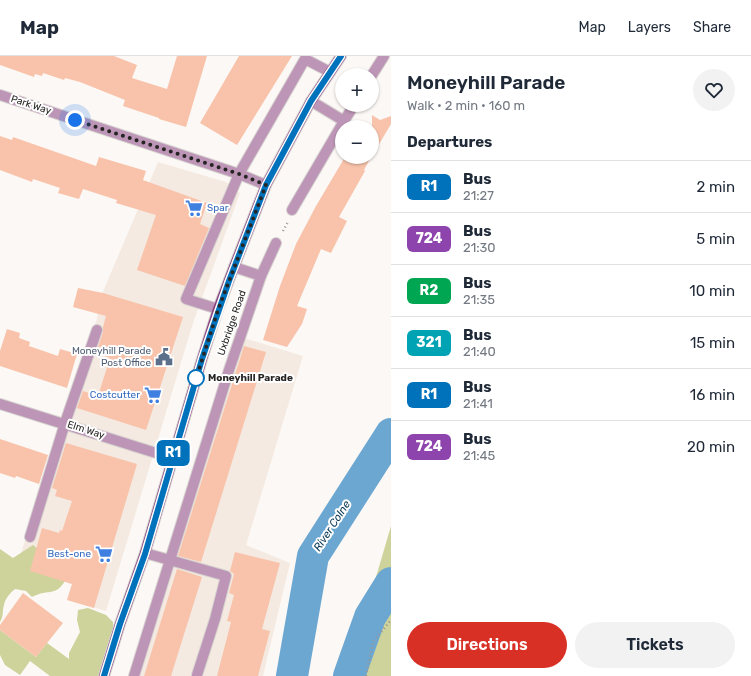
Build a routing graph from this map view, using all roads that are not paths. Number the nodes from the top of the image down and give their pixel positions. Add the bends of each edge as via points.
1 (341, 56) edge
2 (384, 56) edge
3 (376, 68) edge
4 (330, 72) junction
5 (0, 95) edge
6 (311, 101) junction
7 (342, 120) edge
8 (335, 136) edge
9 (239, 174) junction
10 (266, 185) junction
11 (292, 210) road end
12 (276, 243) road end
13 (234, 267) junction
14 (261, 276) junction
15 (218, 310) junction
16 (97, 330) dead end
17 (0, 404) edge
18 (65, 423) junction
19 (172, 458) junction
20 (30, 537) dead end
21 (145, 554) junction
22 (169, 561) junction
23 (197, 675) edge
24 (104, 676) edge
25 (134, 676) edge

1 - 4 main road, Uxbridge Road
2 - 3 street
4 - 6 main road, Uxbridge Road
4 - 9 street via 305,58
5 - 9 street, Park Way
6 - 7 street
6 - 10 main road, Uxbridge Road
8 - 11 street
9 - 10 street, Park Way
9 - 15 street via 186,299
10 - 13 main road, Uxbridge Road
12 - 14 street, Uxbridge Road
13 - 14 street
13 - 15 main road, Uxbridge Road
14 - 22 street, Uxbridge Road via 228,370
15 - 19 main road, Uxbridge Road
16 - 18 street
17 - 18 street, Elm Way
18 - 19 street, Elm Way
18 - 20 street
19 - 21 main road
21 - 22 street
21 - 24 main road
22 - 23 street via 226,576
22 - 25 street, Uxbridge Road

